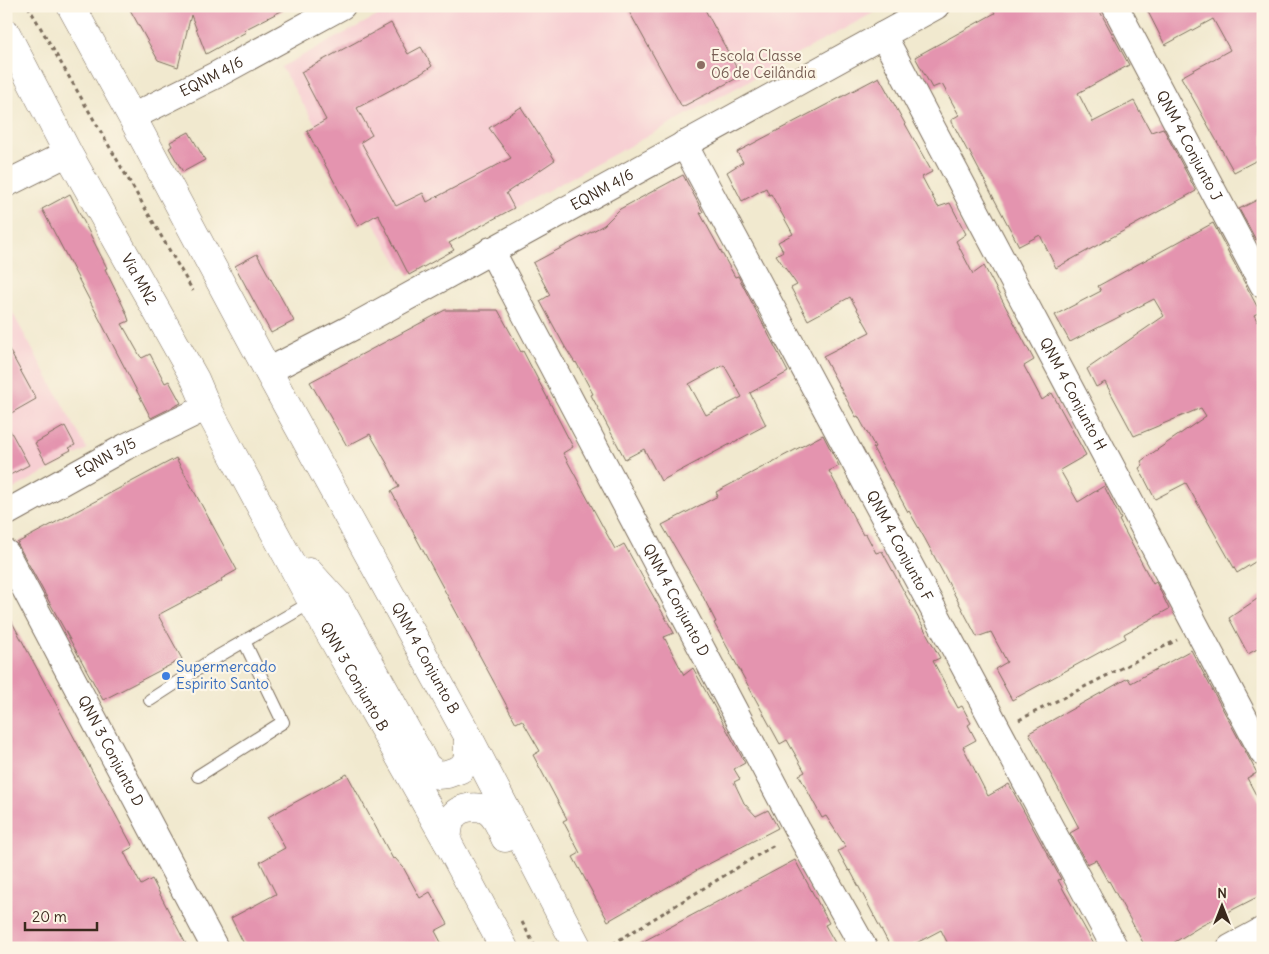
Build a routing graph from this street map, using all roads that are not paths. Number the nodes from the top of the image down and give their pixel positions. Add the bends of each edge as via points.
1 (71, 6) edge
2 (342, 6) edge
3 (936, 6) edge
4 (1115, 6) edge
5 (6, 32) edge
6 (882, 35) junction
7 (132, 117) junction
8 (684, 144) junction
9 (68, 153) junction
10 (6, 184) edge
11 (491, 250) junction
12 (1263, 285) edge
13 (268, 371) junction
14 (207, 407) junction
15 (6, 513) edge
16 (275, 533) junction
17 (6, 553) edge
18 (312, 602) junction
19 (244, 641) junction
20 (150, 700) dead end
21 (468, 736) junction
22 (1263, 753) edge
23 (198, 776) dead end
24 (447, 841) junction
25 (1263, 930) edge
26 (215, 948) edge
27 (504, 948) edge
28 (562, 948) edge
29 (578, 948) edge
30 (864, 948) edge
31 (1115, 948) edge
32 (1230, 948) edge

1 - 7 main road
2 - 7 street, EQNM 4/6
3 - 6 street, EQNM 4/6
4 - 12 street, QNM 4 Conjunto J
5 - 9 main road, Via MN2
6 - 8 street, EQNM 4/6
6 - 22 street, QNM 4 Conjunto H
7 - 13 main road
8 - 11 street, EQNM 4/6
8 - 31 street, QNM 4 Conjunto F
9 - 10 street
9 - 14 main road, Via MN2 via 195,379
11 - 13 street, EQNM 4/6
11 - 30 street, QNM 4 Conjunto D via 798,831
13 - 21 main road, QNM 4 Conjunto B
14 - 15 street, EQNN 3/5 via 125,447
14 - 16 main road, QNN 3 Conjunto B
16 - 18 main road, QNN 3 Conjunto B
16 - 21 main road via 337,603 426,766 437,775 461,769 468,759
17 - 26 street, QNN 3 Conjunto D
18 - 19 lane
18 - 24 main road, QNN 3 Conjunto B
19 - 20 lane
19 - 23 lane via 283,722
21 - 29 main road, QNM 4 Conjunto B
24 - 27 main road, QNN 3 Conjunto B
24 - 28 main road via 452,816 470,807 488,810
25 - 32 street

